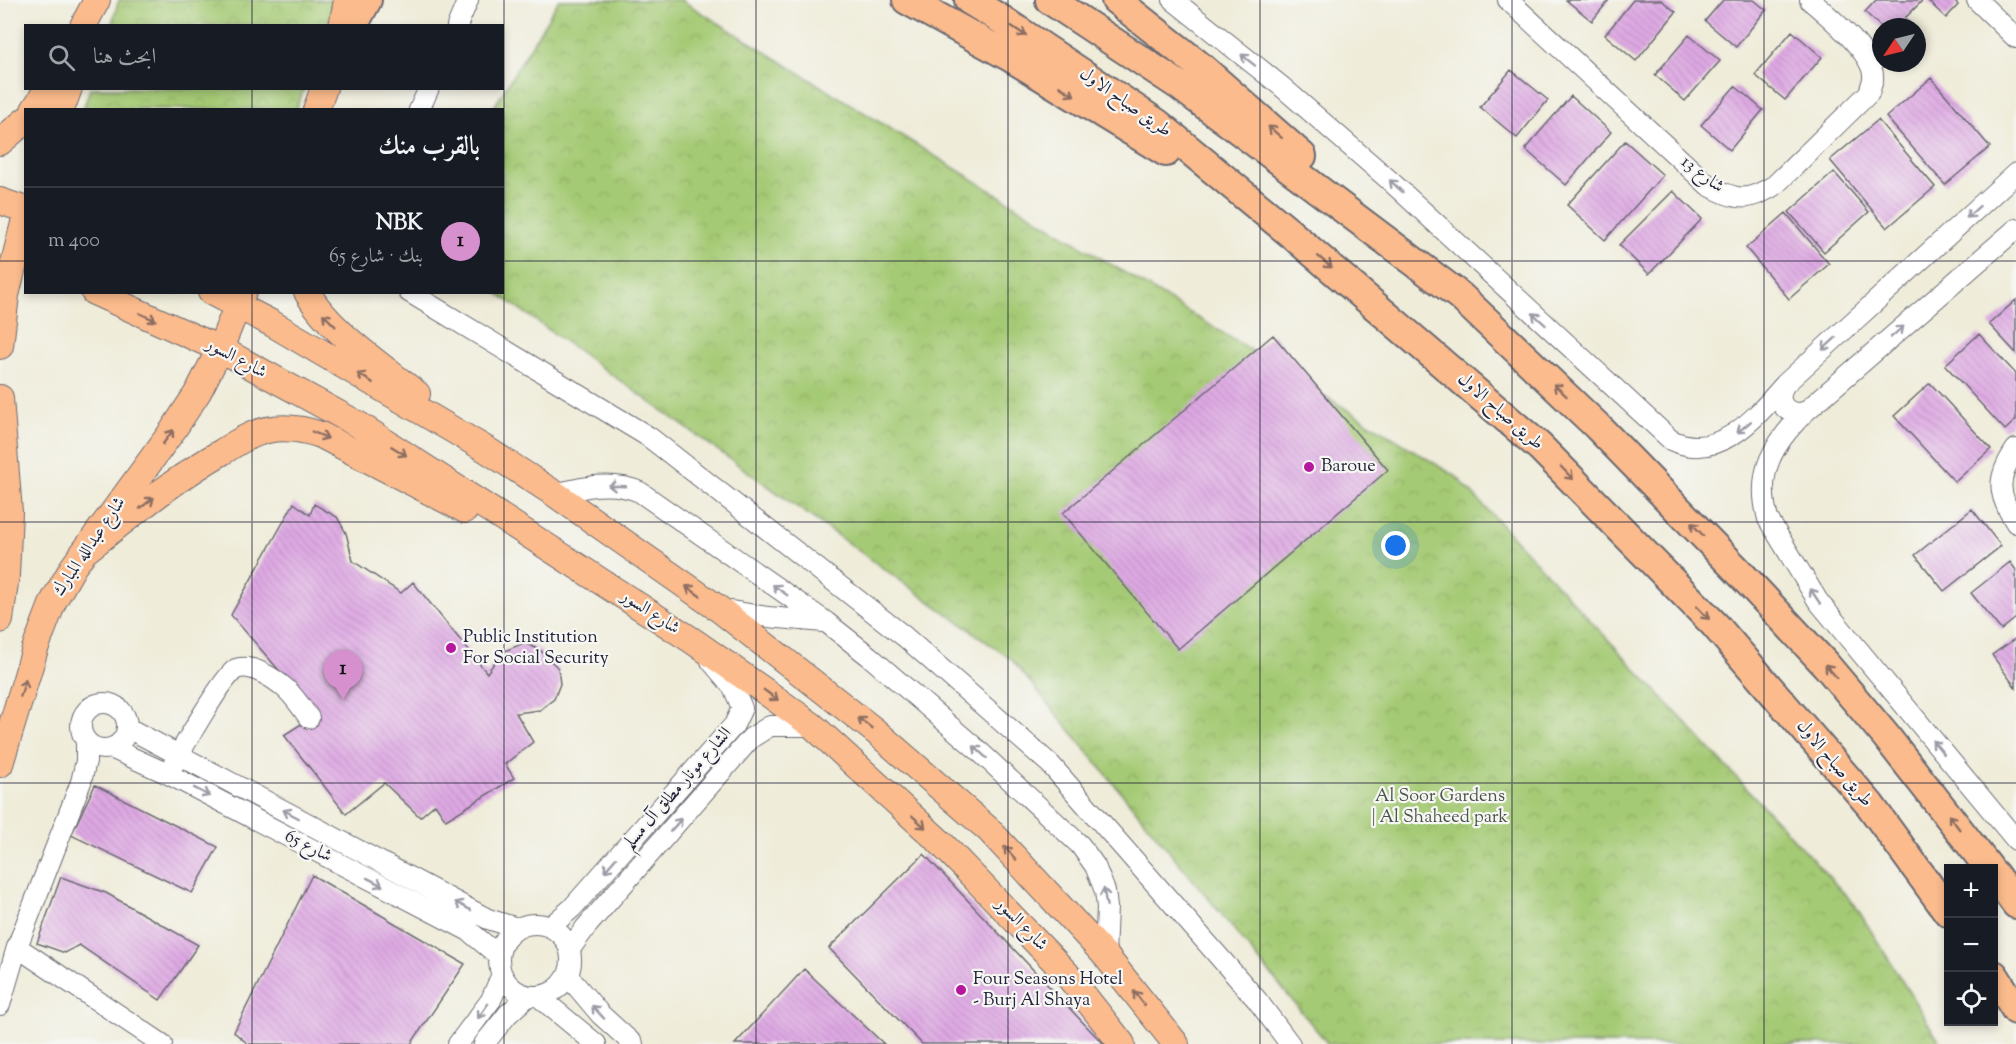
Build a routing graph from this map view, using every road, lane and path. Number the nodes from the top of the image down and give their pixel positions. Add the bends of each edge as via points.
1 (100, 0) edge
2 (348, 0) edge
3 (367, 0) edge
4 (468, 0) edge
5 (907, 0) edge
6 (969, 0) edge
7 (1050, 0) edge
8 (1116, 0) edge
9 (1173, 0) edge
10 (1509, 0) edge
11 (1810, 0) edge
12 (1977, 0) edge
13 (84, 24) edge
14 (93, 24) edge
15 (342, 24) edge
16 (354, 24) edge
17 (458, 24) edge
18 (2016, 38) edge
19 (47, 90) edge
20 (68, 90) edge
21 (428, 90) edge
22 (35, 108) edge
23 (62, 108) edge
24 (420, 108) edge
25 (24, 122) edge
26 (0, 142) edge
27 (2016, 173) edge
28 (0, 201) edge
29 (24, 209) edge
30 (24, 221) edge
31 (2016, 230) edge
32 (1290, 233) junction
33 (13, 256) edge
34 (98, 294) edge
35 (221, 294) edge
36 (308, 294) edge
37 (412, 294) edge
38 (1460, 296) junction
39 (240, 298) edge
40 (0, 346) edge
41 (220, 349) junction
42 (1785, 384) junction
43 (0, 398) edge
44 (1805, 412) junction
45 (1, 423) edge
46 (2016, 449) edge
47 (487, 450) junction
48 (555, 494) junction
49 (2016, 523) edge
50 (84, 552) junction
51 (582, 570) junction
52 (719, 609) junction
53 (0, 620) edge
54 (826, 622) junction
55 (693, 641) junction
56 (309, 718) dead end
57 (813, 726) junction
58 (128, 728) junction
59 (86, 740) junction
60 (111, 748) junction
61 (179, 755) junction
62 (0, 764) edge
63 (168, 774) junction
64 (81, 782) junction
65 (2016, 840) edge
66 (1986, 864) edge
67 (1998, 879) edge
68 (2016, 904) edge
69 (1944, 907) edge
70 (550, 927) junction
71 (517, 928) junction
72 (17, 948) junction
73 (570, 949) junction
74 (1105, 955) junction
75 (500, 965) junction
76 (568, 976) junction
77 (1998, 978) edge
78 (1998, 980) edge
79 (533, 996) junction
80 (2016, 999) edge
81 (0, 1005) edge
82 (2016, 1010) edge
83 (489, 1041) edge
84 (162, 1044) edge
85 (458, 1044) edge
86 (597, 1044) edge
87 (633, 1044) edge
88 (1122, 1044) edge
89 (1176, 1044) edge
90 (1290, 1044) edge

1 - 13 main road
1 - 14 main road
2 - 15 main road
3 - 16 highway
4 - 17 street
5 -> 32 highway via 1185,163
6 -> 32 highway, طريق صباح الاول via 1158,124
7 - 38 highway via 1180,86
38 -> 8 highway via 1201,67
42 -> 9 street via 1748,424 1728,438 1704,445 1671,440 1388,178
10 - 11 street, شارع 13 via 1708,185 1740,198 1759,195 1775,185 1869,93 1874,77 1865,55
12 - 18 street
19 - 22 main road
20 - 23 main road
21 - 24 street
25 - 26 main road
27 -> 42 street
28 - 29 main road
30 - 33 main road
44 -> 31 street
32 -> 69 highway, طريق صباح الاول via 1540,447 1715,625 1870,805
33 - 40 main road
34 -> 41 main road, شارع السور
35 - 39 main road
47 -> 36 main road via 340,330
37 - 90 street via 649,437 905,637 1050,764 1257,1000
66 -> 38 highway via 1826,665 1597,426
39 - 41 main road, شارع عبدالله المبارك
47 -> 39 main road
50 -> 41 main road, شارع عبدالله المبارك via 173,430
41 -> 51 main road, شارع السور via 359,425
42 - 44 street via 1780,391 1783,407 1797,414
43 - 45 main road
65 -> 44 street via 1818,602 1772,527 1764,504 1766,467 1789,428
45 - 53 main road via 9,512
46 - 49 street via 2005,466 2001,485
47 - 48 main road
52 -> 48 main road
54 -> 48 street via 640,492 625,485 587,486
50 -> 51 main road via 186,474 239,441 265,430 297,429 321,435
62 -> 50 main road, شارع عبدالله المبارك via 47,616
51 - 55 main road, شارع السور
52 - 54 street
74 -> 52 main road via 989,830 875,730
74 -> 54 street via 1105,891 1095,866 1080,845 980,751
55 -> 57 main road, شارع السور
55 -> 70 street, الشارع مونار مطلق آل مسلم via 733,687 742,708 734,725 572,908
56 - 61 street via 284,687 256,670 238,668
73 -> 57 street, الشارع مونار مطلق آل مسلم via 751,738 770,726
57 -> 88 main road, شارع السور via 990,892 1066,973
58 - 59 street via 124,713 118,708 98,704 82,719
58 - 60 street via 123,740
58 - 61 street, شارع 65
59 - 60 street via 97,748
59 - 64 street
60 - 63 street, شارع 65
60 - 64 street
61 - 63 street
71 -> 61 street, شارع 65 via 488,919
63 -> 75 street, شارع 65 via 469,930
64 - 72 street
67 - 68 highway
70 - 71 street via 534,923
70 - 73 street via 566,940
71 - 75 street via 502,945
72 - 81 street
72 - 84 street
73 - 76 street
89 -> 74 main road
75 - 79 street via 512,988
75 -> 85 street via 491,1000
76 - 79 street via 555,990
87 -> 76 street via 600,1014
77 - 80 highway
78 - 82 highway
79 - 83 street
79 - 86 street

